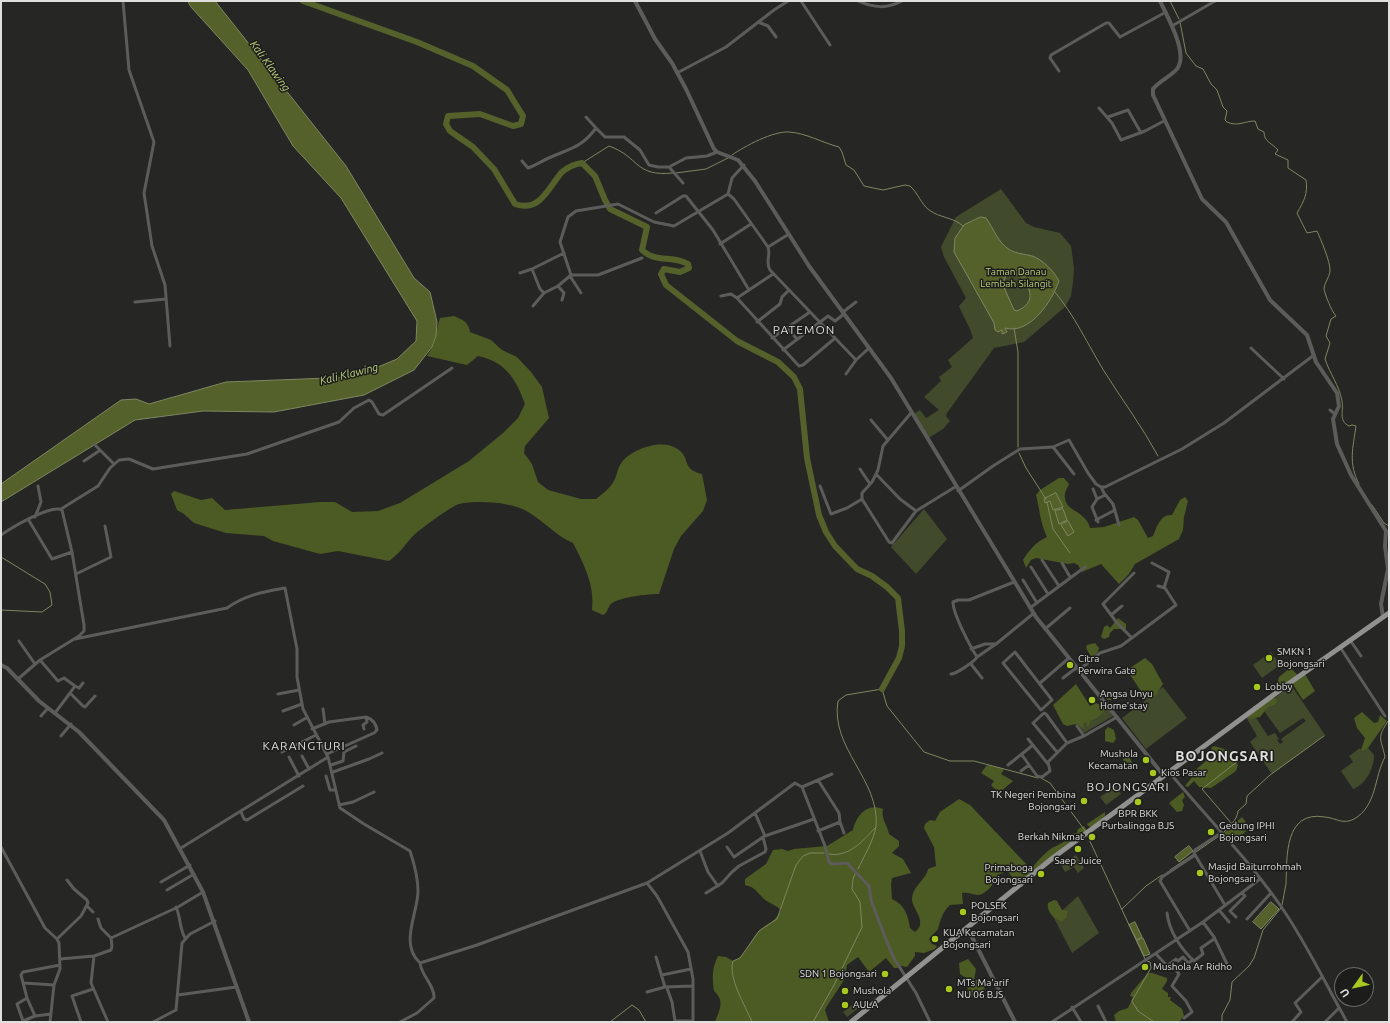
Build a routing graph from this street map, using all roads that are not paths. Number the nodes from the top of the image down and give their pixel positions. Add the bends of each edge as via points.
1 (123, 1) edge
2 (635, 1) edge
3 (788, 1) edge
4 (801, 1) edge
5 (858, 1) edge
6 (902, 1) edge
7 (1160, 1) edge
8 (1214, 1) edge
9 (1166, 12) junction
10 (758, 22) junction
11 (1172, 26) junction
12 (776, 37) dead end
13 (830, 45) dead end
14 (1059, 71) dead end
15 (677, 73) junction
16 (1100, 108) dead end
17 (586, 117) dead end
18 (1108, 117) junction
19 (1164, 121) junction
20 (596, 128) junction
21 (1141, 133) junction
22 (717, 152) junction
23 (522, 161) dead end
24 (744, 165) junction
25 (669, 167) junction
26 (683, 183) dead end
27 (728, 194) junction
28 (698, 211) junction
29 (656, 213) dead end
30 (751, 224) junction
31 (789, 234) junction
32 (720, 244) junction
33 (768, 247) junction
34 (564, 253) junction
35 (642, 258) dead end
36 (532, 269) junction
37 (520, 273) dead end
38 (773, 274) junction
39 (570, 275) junction
40 (558, 286) junction
41 (749, 290) junction
42 (789, 290) junction
43 (544, 293) junction
44 (581, 293) dead end
45 (722, 296) dead end
46 (737, 298) junction
47 (166, 299) junction
48 (562, 300) dead end
49 (135, 302) dead end
50 (856, 302) dead end
51 (533, 306) dead end
52 (810, 312) junction
53 (844, 313) junction
54 (757, 322) junction
55 (820, 322) junction
56 (787, 328) junction
57 (772, 338) junction
58 (796, 339) junction
59 (834, 339) junction
60 (170, 346) dead end
61 (870, 348) junction
62 (1250, 348) dead end
63 (783, 350) junction
64 (1314, 355) junction
65 (856, 360) junction
66 (452, 368) dead end
67 (846, 374) dead end
68 (1284, 379) junction
69 (911, 413) junction
70 (870, 420) dead end
71 (887, 439) junction
72 (94, 444) dead end
73 (1052, 447) junction
74 (99, 451) junction
75 (84, 461) dead end
76 (113, 463) junction
77 (860, 469) dead end
78 (876, 474) junction
79 (1074, 474) dead end
80 (870, 484) junction
81 (38, 486) dead end
82 (820, 486) dead end
83 (1101, 487) junction
84 (956, 489) junction
85 (1093, 490) dead end
86 (1105, 495) junction
87 (862, 499) junction
88 (1097, 499) junction
89 (61, 509) junction
90 (1115, 510) junction
91 (916, 511) junction
92 (35, 516) junction
93 (28, 519) junction
94 (1118, 525) dead end
95 (105, 526) dead end
96 (1, 535) edge
97 (72, 552) junction
98 (1042, 560) dead end
99 (1062, 563) dead end
100 (1152, 563) dead end
101 (1031, 567) dead end
102 (1085, 567) dead end
103 (1134, 573) dead end
104 (76, 574) junction
105 (1070, 577) junction
106 (1023, 580) dead end
107 (1014, 582) junction
108 (1059, 586) junction
109 (1158, 586) dead end
110 (1164, 588) junction
111 (1048, 594) junction
112 (1038, 603) junction
113 (1122, 606) dead end
114 (1030, 608) junction
115 (1070, 608) dead end
116 (1034, 613) junction
117 (1389, 613) edge
118 (1111, 615) junction
119 (1383, 617) junction
120 (1046, 629) junction
121 (1132, 638) junction
122 (76, 639) junction
123 (1350, 640) junction
124 (19, 641) dead end
125 (996, 644) junction
126 (1340, 647) junction
127 (971, 649) junction
128 (1361, 656) dead end
129 (977, 658) junction
130 (1069, 658) junction
131 (40, 660) junction
132 (2, 664) edge
133 (36, 664) junction
134 (971, 664) junction
135 (1078, 669) junction
136 (951, 674) dead end
137 (982, 678) dead end
138 (1063, 678) dead end
139 (18, 679) junction
140 (82, 683) dead end
141 (1040, 683) junction
142 (75, 686) junction
143 (299, 690) junction
144 (70, 693) junction
145 (278, 694) dead end
146 (95, 696) dead end
147 (302, 704) junction
148 (48, 708) junction
149 (323, 709) dead end
150 (283, 712) dead end
151 (55, 713) junction
152 (41, 716) dead end
153 (1385, 716) dead end
154 (366, 717) junction
155 (1117, 717) junction
156 (306, 718) junction
157 (71, 724) junction
158 (325, 724) junction
159 (294, 725) dead end
160 (1077, 726) dead end
161 (312, 729) junction
162 (364, 730) dead end
163 (316, 735) junction
164 (60, 736) dead end
165 (1084, 736) junction
166 (1028, 739) dead end
167 (1067, 742) junction
168 (1033, 745) junction
169 (356, 746) dead end
170 (282, 752) dead end
171 (1057, 752) junction
172 (382, 753) dead end
173 (1022, 755) junction
174 (302, 756) dead end
175 (328, 756) junction
176 (289, 757) dead end
177 (331, 765) junction
178 (1008, 765) dead end
179 (1029, 765) junction
180 (1050, 767) junction
181 (309, 769) junction
182 (1021, 771) dead end
183 (333, 772) junction
184 (1169, 772) junction
185 (832, 774) dead end
186 (299, 776) junction
187 (326, 776) dead end
188 (1164, 776) junction
189 (818, 780) junction
190 (303, 786) dead end
191 (802, 787) junction
192 (335, 790) junction
193 (374, 792) dead end
194 (339, 805) junction
195 (241, 812) junction
196 (755, 813) junction
197 (814, 819) junction
198 (840, 822) junction
199 (818, 830) junction
200 (844, 832) dead end
201 (1222, 834) junction
202 (764, 836) junction
203 (1, 847) edge
204 (727, 847) dead end
205 (181, 848) junction
206 (700, 851) junction
207 (1195, 854) junction
208 (190, 866) junction
209 (194, 874) junction
210 (1260, 879) junction
211 (67, 880) dead end
212 (162, 882) dead end
213 (647, 883) junction
214 (718, 886) junction
215 (167, 890) dead end
216 (203, 892) junction
217 (706, 893) dead end
218 (1242, 893) junction
219 (1271, 893) junction
220 (1225, 905) junction
221 (87, 906) junction
222 (176, 907) junction
223 (1219, 910) junction
224 (93, 912) dead end
225 (1167, 913) dead end
226 (1236, 917) dead end
227 (1247, 919) dead end
228 (98, 920) dead end
229 (214, 921) junction
230 (1203, 922) junction
231 (1229, 922) dead end
232 (967, 926) junction
233 (1190, 930) junction
234 (111, 938) junction
235 (186, 938) junction
236 (57, 939) junction
237 (1177, 939) junction
238 (1214, 939) junction
239 (1156, 954) junction
240 (94, 956) junction
241 (656, 957) dead end
242 (60, 960) junction
243 (1193, 960) junction
244 (420, 963) junction
245 (1227, 964) dead end
246 (60, 965) junction
247 (1167, 966) junction
248 (691, 969) junction
249 (662, 975) junction
250 (906, 977) junction
251 (1322, 977) junction
252 (24, 983) junction
253 (54, 985) junction
254 (693, 986) junction
255 (236, 987) junction
256 (666, 988) junction
257 (93, 989) junction
258 (647, 992) dead end
259 (178, 995) junction
260 (27, 998) junction
261 (1098, 1006) dead end
262 (1072, 1007) junction
263 (1339, 1008) junction
264 (51, 1014) junction
265 (35, 1016) junction
266 (1184, 1018) dead end
267 (693, 1021) edge
268 (23, 1022) edge
269 (50, 1022) edge
270 (81, 1022) edge
271 (106, 1022) edge
272 (153, 1022) edge
273 (249, 1022) edge
274 (400, 1022) edge
275 (851, 1022) edge
276 (930, 1022) edge
277 (1016, 1022) edge
278 (1052, 1022) edge
279 (1081, 1022) edge
280 (1106, 1022) edge
281 (1292, 1022) edge
282 (1325, 1022) edge
283 (1347, 1022) edge

1 - 47 street via 129,70 154,142 144,187 152,246 165,285
2 - 15 street via 655,40
3 - 10 street
4 - 13 street
5 - 6 street via 874,7 888,7
7 - 9 street
8 - 11 street
9 - 11 street
9 - 14 street via 1120,37 1109,23 1106,23 1051,55 1050,58
10 - 12 street via 768,26
10 - 15 street via 726,48
11 - 19 street via 1178,42 1179,66 1155,86 1152,92
15 - 22 street
16 - 18 street
17 - 20 street
18 - 21 street via 1128,110
18 - 21 street via 1121,140
19 - 21 street
19 - 64 street via 1202,199 1222,216 1267,296 1307,335
20 - 23 street via 586,140 571,151 528,168
20 - 25 street via 605,137 624,137 640,150 650,166
22 - 24 street via 735,158
22 - 25 street via 707,156 686,158
24 - 27 street via 732,178
24 - 31 street
25 - 26 street
27 - 28 street
27 - 30 street
28 - 29 street via 685,196
28 - 32 street
28 - 34 street via 671,226 649,220 618,204 576,211 568,217 560,240
30 - 32 street
30 - 33 street
31 - 33 street
31 - 53 street
32 - 41 street
33 - 38 street via 770,253 767,264
34 - 36 street
34 - 39 street
35 - 39 street via 605,274
36 - 37 street
36 - 43 street via 540,290
38 - 41 street
38 - 42 street
39 - 40 street
39 - 44 street
40 - 43 street
40 - 48 street via 564,293
41 - 46 street
42 - 52 street
42 - 54 street via 782,297 780,304
43 - 51 street
45 - 46 street via 731,294
46 - 54 street
47 - 49 street
47 - 60 street
50 - 53 street
52 - 55 street
52 - 56 street
53 - 55 street via 835,321 828,316
53 - 61 street
54 - 57 street
55 - 58 street
55 - 59 street
56 - 57 street
56 - 58 street
57 - 63 street
58 - 63 street
59 - 63 street via 800,366
59 - 65 street
61 - 65 street
61 - 69 street
62 - 68 street
64 - 68 street
64 - 119 street via 1337,393 1339,406 1333,412 1336,438 1351,475 1386,532 1388,569 1380,604
65 - 67 street
66 - 76 street via 382,415 369,400 354,408 339,422 248,454 153,469 129,459
68 - 83 street via 1182,449
69 - 71 street
69 - 84 street
70 - 71 street
71 - 78 street
72 - 74 street
73 - 79 street
73 - 83 street via 1069,440 1090,476
73 - 84 street via 1020,449
74 - 75 street
74 - 76 street
76 - 89 street via 98,486
77 - 80 street
78 - 80 street
78 - 91 street via 900,499
80 - 87 street via 862,493
81 - 92 street via 41,503
82 - 87 street via 831,514
83 - 86 street
84 - 91 street
84 - 107 street
85 - 88 street
86 - 88 street
86 - 90 street
87 - 91 street via 892,543
88 - 90 street via 1092,507 1097,521
89 - 92 street
89 - 97 street
90 - 94 street
92 - 93 street
93 - 96 street
93 - 97 street via 52,559
95 - 104 street via 111,557
97 - 104 street
98 - 108 street
99 - 105 street
100 - 110 street via 1169,572
101 - 111 street
102 - 105 street
103 - 118 street via 1103,604
104 - 122 street via 85,628
105 - 108 street
106 - 112 street
107 - 114 street
107 - 127 street via 969,600 953,602
108 - 111 street
109 - 110 street
110 - 121 street via 1176,604
111 - 112 street
112 - 114 street
113 - 118 street
114 - 116 street
115 - 120 street
116 - 120 street
116 - 125 street
117 - 119 main road
118 - 121 street
119 - 123 main road
120 - 130 street
121 - 135 street via 1121,646 1100,653
122 - 131 street
122 - 143 street via 227,608 241,598 285,588 297,649
123 - 126 main road
123 - 128 street
124 - 133 street
125 - 127 street via 985,644
125 - 129 street
126 - 153 street
126 - 184 main road
127 - 129 street
129 - 134 street
130 - 135 street
130 - 141 street
131 - 133 street
131 - 142 street via 58,681 64,678
132 - 139 street
133 - 139 street
134 - 136 street
134 - 137 street
135 - 138 street
135 - 155 street
139 - 148 street
140 - 142 street via 79,688
141 - 141 street via 1015,652 1003,663 1041,710 1052,700
142 - 144 street
143 - 145 street
143 - 147 street
144 - 146 street via 84,707
144 - 151 street
147 - 150 street
147 - 156 street
148 - 151 street
148 - 152 street
149 - 158 street
151 - 157 street
154 - 158 street
154 - 162 street
154 - 175 street via 373,722 377,731
155 - 165 street
155 - 188 street
156 - 159 street
156 - 161 street
157 - 164 street
157 - 205 street via 160,815
158 - 161 street
160 - 165 street
161 - 163 street
163 - 170 street
163 - 175 street
165 - 167 street
166 - 168 street
167 - 171 street
167 - 171 street via 1046,714 1040,715 1033,722
168 - 173 street
168 - 180 street
169 - 177 street via 344,752 343,761
171 - 180 street via 1048,762
172 - 183 street
173 - 178 street
173 - 179 street
174 - 181 street
175 - 177 street
175 - 181 street
176 - 186 street
177 - 183 street
179 - 180 street via 1037,776 1042,777 1049,772
179 - 182 street
181 - 186 street
183 - 192 street
184 - 188 main road
184 - 201 street
185 - 189 street
186 - 195 street
187 - 192 street via 330,790
188 - 232 main road via 1054,857
189 - 191 street
189 - 198 street via 839,813
190 - 195 street via 248,820 244,819
191 - 196 street via 795,783
191 - 197 street
192 - 194 street
193 - 194 street via 353,802
194 - 244 street via 364,824 410,851 418,891 410,945
195 - 205 street
196 - 202 street
196 - 206 street
197 - 199 street
197 - 202 street
198 - 199 street
198 - 200 street
199 - 250 street via 830,863 847,863 869,886 871,900 884,935
201 - 207 street via 1195,850
201 - 210 street
202 - 204 street via 734,857
202 - 214 street via 765,852 732,872
203 - 236 street via 46,930
205 - 208 street
206 - 213 street
206 - 214 street via 708,872
207 - 220 street
207 - 233 street via 1160,880
208 - 209 street
208 - 212 street
209 - 215 street
209 - 216 street
210 - 218 street
210 - 219 street
211 - 221 street via 87,900
213 - 244 street via 478,945
213 - 248 street via 652,887 684,942
214 - 217 street
216 - 222 street
216 - 229 street
218 - 220 street
218 - 226 street via 1245,897 1230,912
219 - 227 street
219 - 251 street via 1300,936
220 - 223 street
221 - 224 street
221 - 236 street via 73,926
222 - 234 street
222 - 235 street via 181,917 180,927
223 - 230 street
223 - 231 street
225 - 237 street
228 - 234 street via 102,929
229 - 235 street
229 - 255 street
230 - 233 street
230 - 238 street
232 - 250 main road
232 - 277 street
233 - 237 street
234 - 240 street via 112,948
235 - 259 street via 181,947
236 - 242 street
237 - 239 street
237 - 243 street
238 - 243 street via 1201,948 1203,954
238 - 245 street
239 - 247 street
239 - 262 street
240 - 242 street
240 - 257 street via 91,977
241 - 249 street
242 - 246 street
243 - 247 street via 1188,963 1184,956
244 - 274 street via 434,998 417,1013
246 - 252 street via 23,972 21,975
246 - 253 street
247 - 266 street via 1179,974 1172,986 1186,1000 1191,1010
248 - 249 street
248 - 254 street
249 - 256 street
250 - 275 main road
250 - 276 street
251 - 263 street
251 - 281 street via 1295,1003 1301,1012
252 - 253 street
252 - 260 street
253 - 264 street
254 - 256 street
254 - 267 street
255 - 259 street
255 - 273 street
256 - 258 street
256 - 267 street via 672,1002 675,1021
257 - 270 street via 72,996
257 - 271 street
259 - 272 street via 175,1011
260 - 265 street
260 - 268 street via 17,1004
261 - 280 street
262 - 278 street
262 - 279 street
263 - 282 street
263 - 283 street
264 - 265 street
264 - 269 street
265 - 268 street

